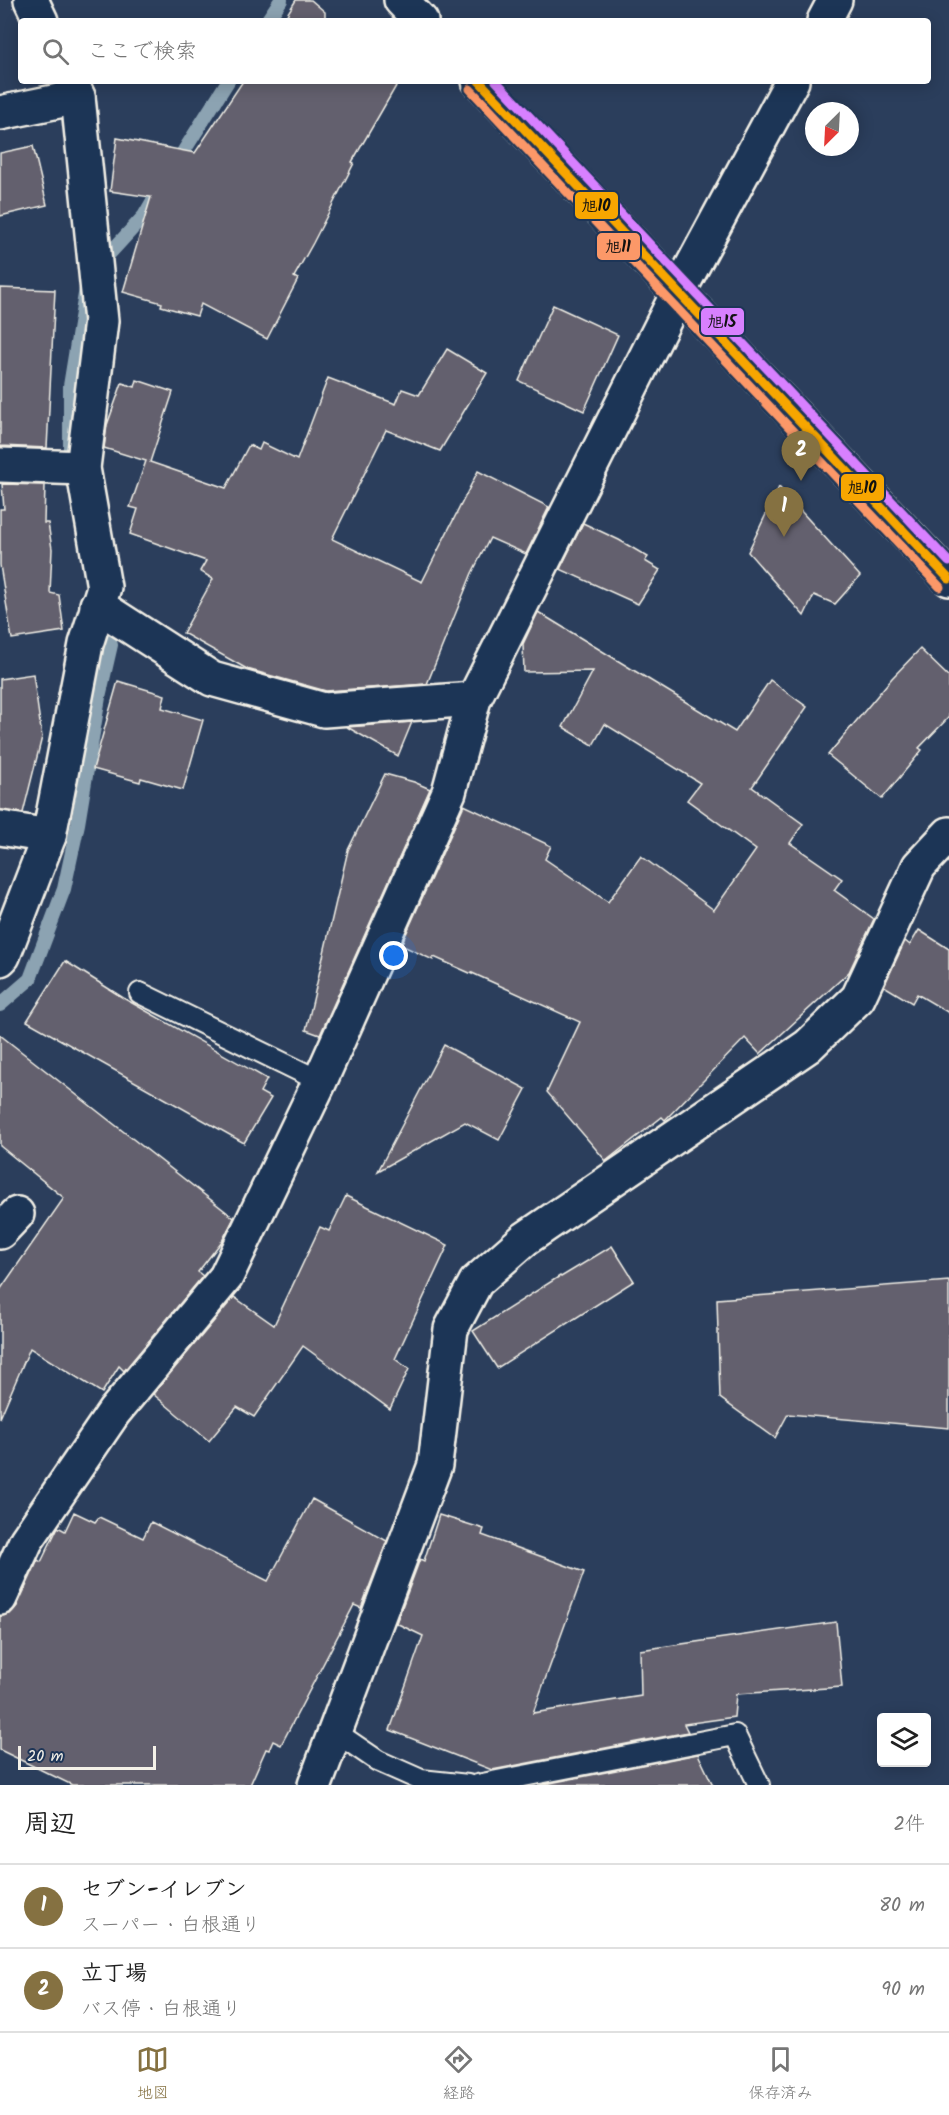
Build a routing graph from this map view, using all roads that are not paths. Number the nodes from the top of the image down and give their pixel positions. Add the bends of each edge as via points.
1 (31, 0) edge
2 (401, 0) edge
3 (835, 0) edge
4 (40, 18) edge
5 (418, 18) edge
6 (826, 18) edge
7 (481, 84) edge
8 (790, 84) edge
9 (75, 89) edge
10 (0, 113) edge
11 (679, 291) junction
12 (0, 465) edge
13 (83, 468) junction
14 (949, 579) edge
15 (97, 605) junction
16 (474, 699) junction
17 (0, 828) edge
18 (949, 834) edge
19 (49, 836) junction
20 (0, 959) edge
21 (140, 993) dead end
22 (320, 1081) junction
23 (0, 1598) edge
24 (334, 1731) junction
25 (315, 1785) edge
26 (468, 1785) edge
27 (477, 1785) edge
28 (759, 1785) edge

1 - 4 street
2 - 5 street
3 - 6 street
7 - 11 street
8 - 11 street
9 - 10 street
9 - 13 street via 101,321
11 - 14 street
11 - 16 street
12 - 13 street
13 - 15 street via 104,587
15 - 16 street via 212,679 324,710
15 - 19 street
16 - 22 street via 449,792
17 - 19 street
18 - 24 street via 919,866 858,998 808,1047 525,1239 476,1282 451,1329 435,1465
19 - 20 street
21 - 22 lane
22 - 23 street via 226,1277 114,1412 26,1541
24 - 25 street
24 - 26 lane via 378,1761 421,1780
27 - 28 lane via 735,1736

